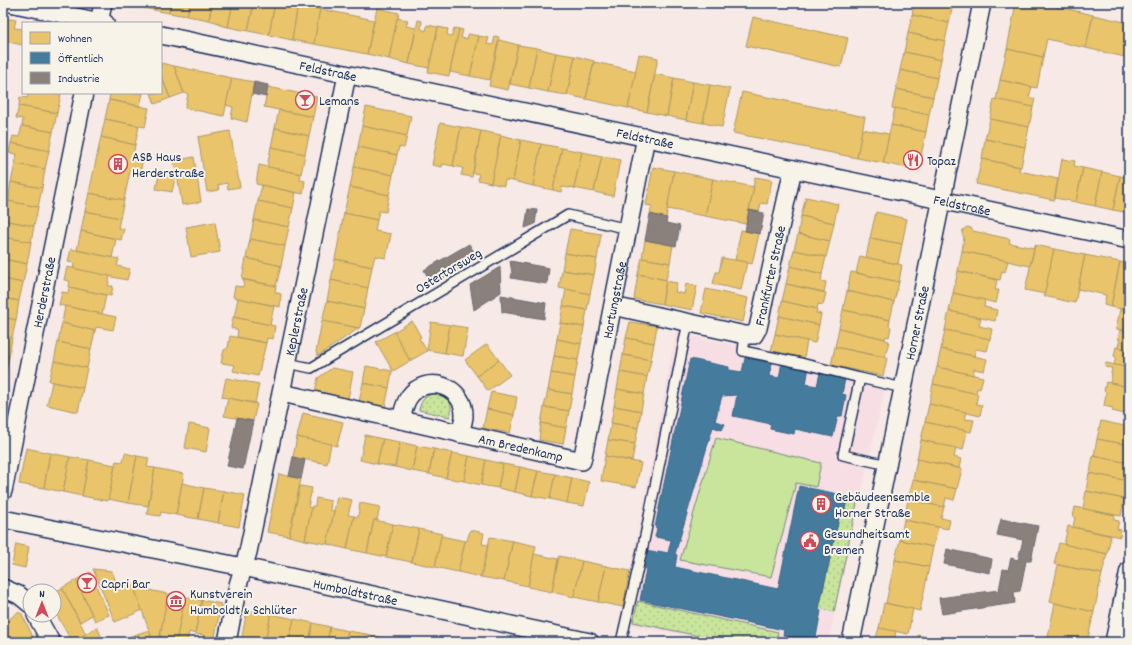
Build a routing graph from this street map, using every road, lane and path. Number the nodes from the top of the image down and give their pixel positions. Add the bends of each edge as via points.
1 (10, 3) edge
2 (103, 3) edge
3 (982, 3) edge
4 (96, 22) edge
5 (101, 22) edge
6 (162, 35) edge
7 (347, 75) junction
8 (84, 94) edge
9 (646, 138) junction
10 (793, 169) junction
11 (942, 200) junction
12 (628, 229) junction
13 (1129, 240) edge
14 (613, 306) junction
15 (688, 322) junction
16 (745, 335) junction
17 (287, 364) junction
18 (860, 378) junction
19 (903, 388) junction
20 (282, 393) junction
21 (402, 420) junction
22 (460, 434) junction
23 (582, 461) joint
24 (888, 465) junction
25 (3, 491) edge
26 (3, 519) edge
27 (243, 567) junction
28 (1129, 570) edge
29 (3, 588) edge
30 (22, 597) edge
31 (1124, 621) edge
32 (40, 623) edge
33 (51, 642) edge
34 (227, 642) edge
35 (590, 642) edge
36 (621, 642) edge
37 (851, 642) edge
38 (1114, 642) edge

1 - 4 street
2 - 5 street
3 - 11 street, Horner Straße
6 - 7 street, Feldstraße
7 - 9 street, Feldstraße
7 - 17 street, Keplerstraße
8 - 25 street, Herderstraße
9 - 10 street, Feldstraße
9 - 12 street, Hartungstraße
10 - 11 street, Feldstraße
10 - 16 street, Frankfurter Straße via 758,328 754,335
11 - 13 street, Feldstraße
11 - 19 street, Horner Straße
12 - 14 street, Hartungstraße
12 - 17 lane, Ostertorsweg via 568,215 311,368
14 - 15 street, Frankfurter Straße
14 - 23 street, Hartungstraße
15 - 16 street, Frankfurter Straße
15 - 36 lane
16 - 18 lane via 742,352
17 - 20 street, Keplerstraße
18 - 19 lane
18 - 24 lane via 843,455
19 - 24 street, Horner Straße
20 - 21 street, Am Bredenkamp
20 - 27 street, Keplerstraße
21 - 22 street, Am Bredenkamp
21 - 22 street, Am Bredenkamp via 405,403 416,390 431,384 440,385 455,393 460,400 464,416
22 - 23 street, Am Bredenkamp
24 - 37 street, Horner Straße
26 - 27 street, Humboldtstraße
27 - 34 street, Keplerstraße
27 - 35 street, Humboldtstraße
28 - 31 street
29 - 30 street
31 - 38 street
32 - 33 street

